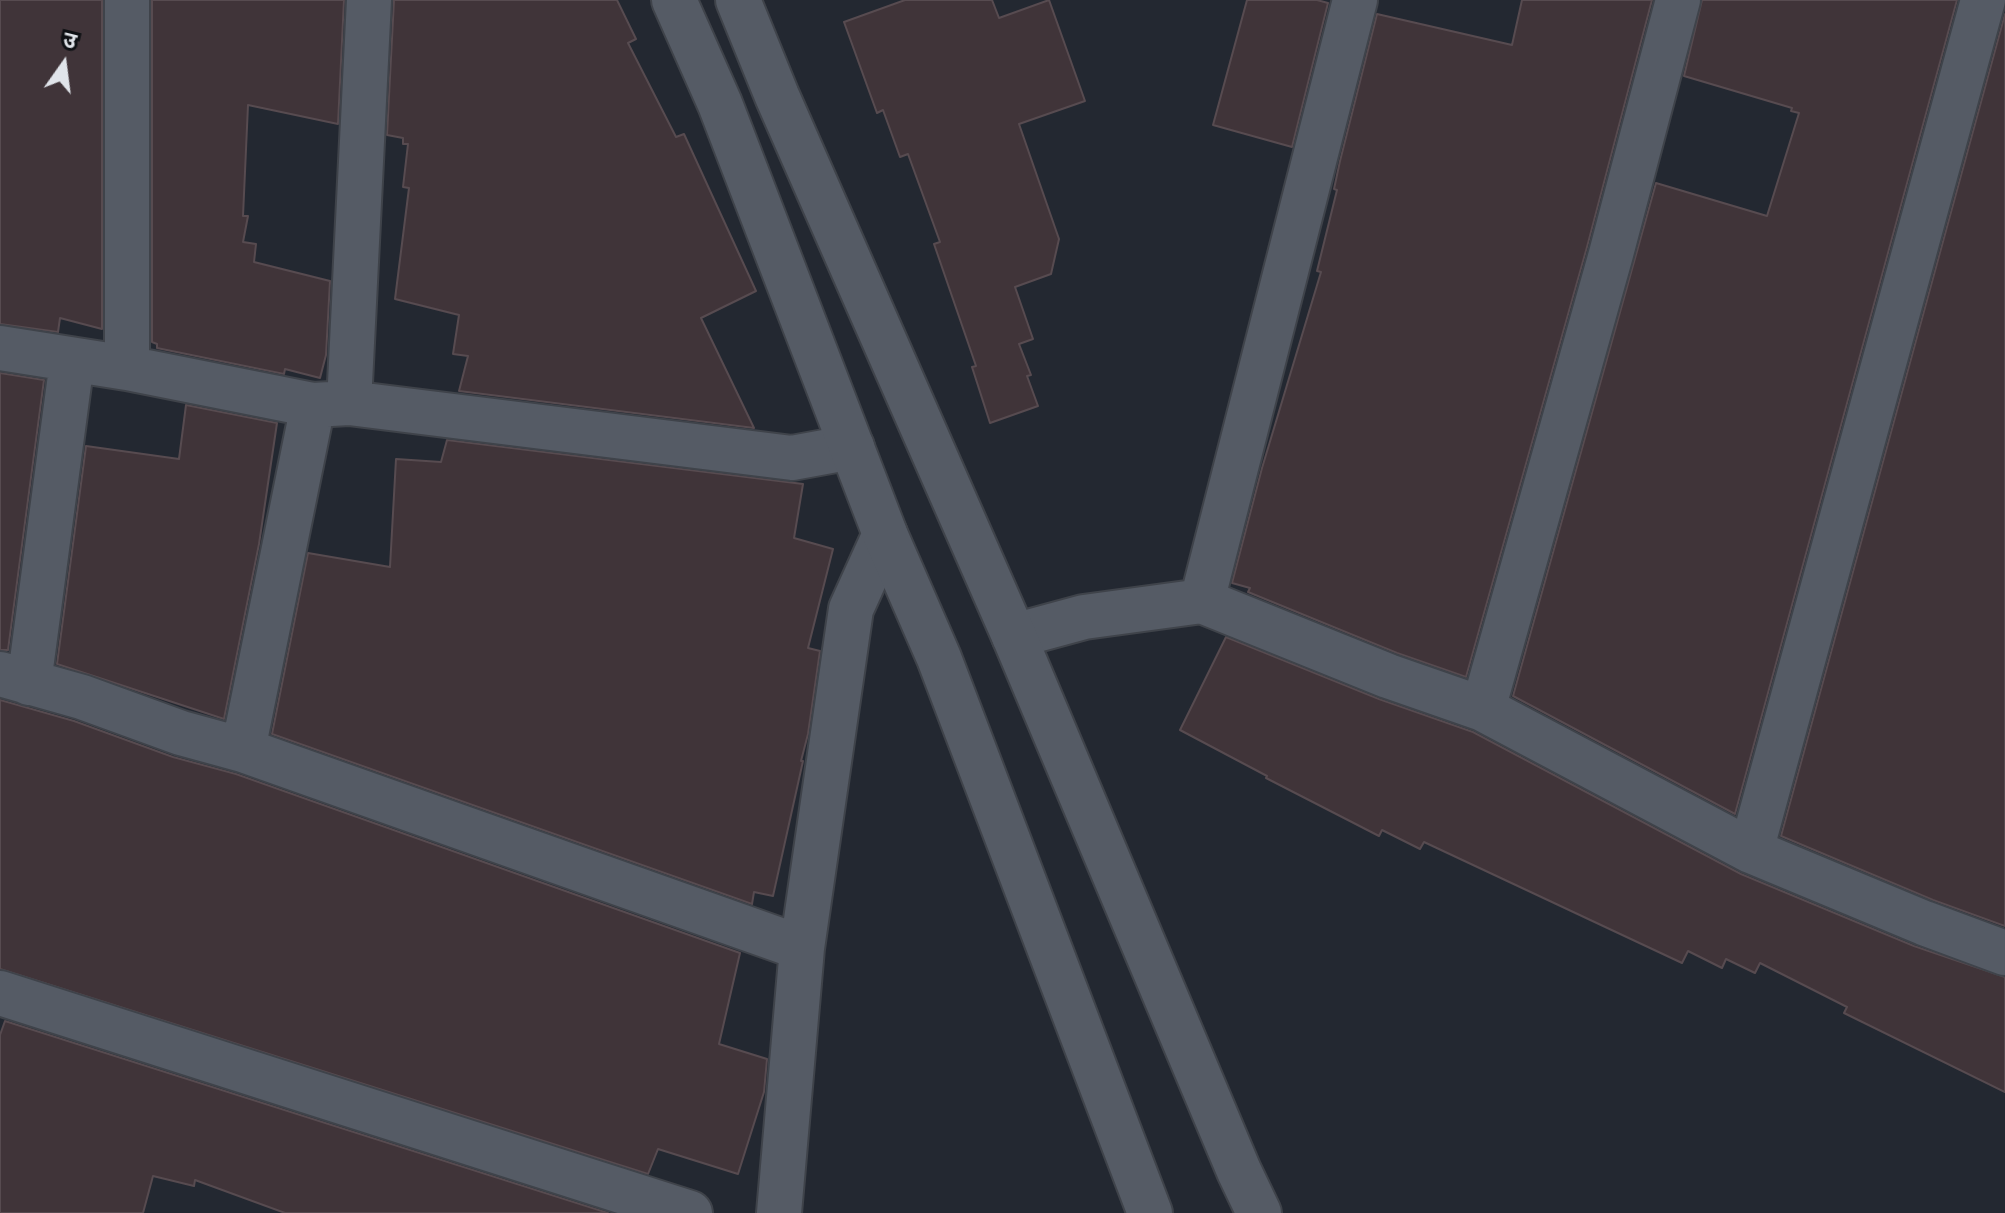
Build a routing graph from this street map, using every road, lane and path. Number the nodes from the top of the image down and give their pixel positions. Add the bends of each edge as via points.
1 (127, 0) edge
2 (369, 0) edge
3 (674, 0) edge
4 (738, 0) edge
5 (1355, 0) edge
6 (1678, 0) edge
7 (1983, 0) edge
8 (0, 348) edge
9 (72, 361) junction
10 (127, 368) junction
11 (331, 404) junction
12 (852, 447) junction
13 (885, 534) junction
14 (1202, 601) junction
15 (1014, 636) junction
16 (14, 679) edge
17 (1483, 709) junction
18 (243, 750) junction
19 (1751, 851) junction
20 (802, 948) junction
21 (2005, 953) edge
22 (0, 993) edge
23 (690, 1213) edge
24 (779, 1213) edge
25 (1150, 1213) edge
26 (1259, 1213) edge

1 - 10 street
2 - 11 street
3 - 12 street via 720,104
4 - 15 street
5 - 14 street
6 - 17 street
7 - 19 street
8 - 9 street
9 - 10 street
9 - 16 street
10 - 11 street
11 - 12 street via 792,458
11 - 18 street
12 - 13 street
13 - 20 street via 851,609
13 - 25 street via 939,658
14 - 15 street via 1084,617
14 - 17 street
15 - 26 street
16 - 18 street
17 - 19 street
18 - 20 street
19 - 21 street
20 - 24 street
22 - 23 street

